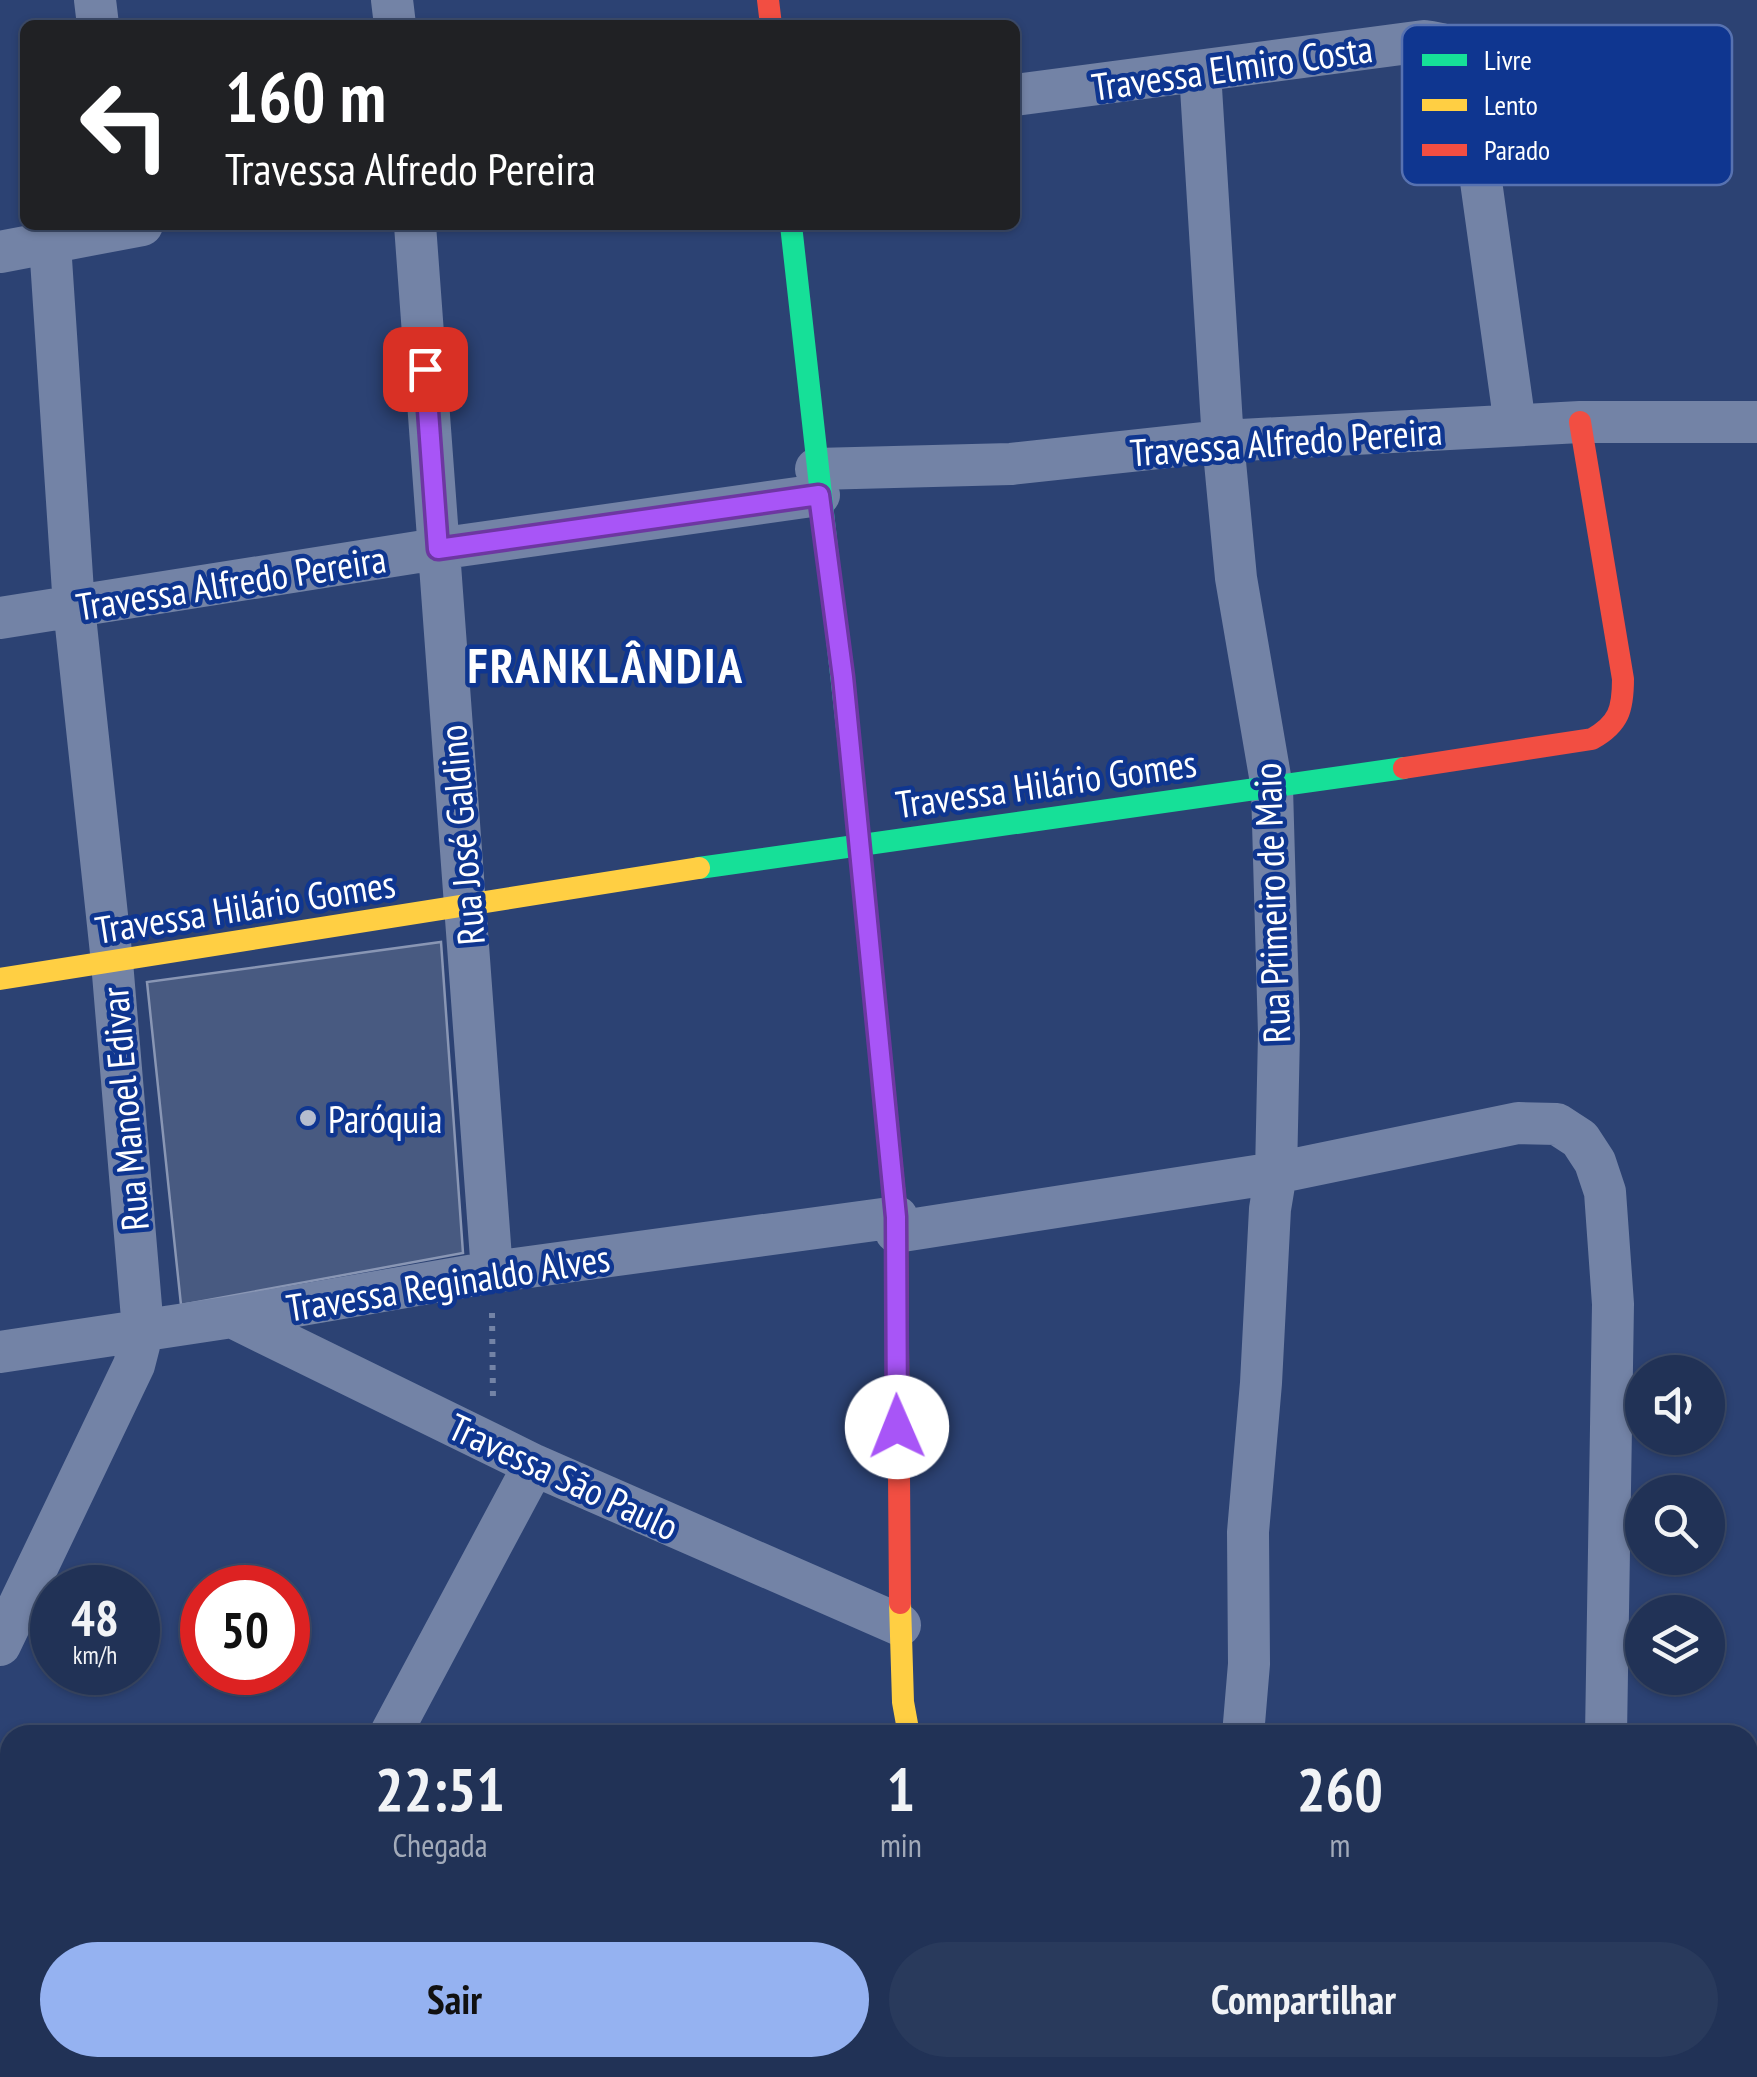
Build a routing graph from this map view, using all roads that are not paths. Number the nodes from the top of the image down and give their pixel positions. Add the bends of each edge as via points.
1 (1402, 44) edge
2 (1200, 72) junction
3 (1020, 94) edge
4 (1482, 185) edge
5 (111, 230) edge
6 (415, 230) edge
7 (792, 230) edge
8 (50, 244) junction
9 (0, 252) edge
10 (1580, 422) junction
11 (1757, 422) edge
12 (1515, 426) junction
13 (1223, 441) junction
14 (818, 482) junction
15 (438, 549) junction
16 (74, 607) junction
17 (0, 618) edge
18 (1272, 788) junction
19 (859, 843) junction
20 (468, 908) junction
21 (112, 962) junction
22 (0, 979) edge
23 (1276, 1173) junction
24 (896, 1225) junction
25 (492, 1272) junction
26 (232, 1318) junction
27 (143, 1330) junction
28 (0, 1352) edge
29 (534, 1464) junction
30 (900, 1624) junction
31 (0, 1645) edge
32 (904, 1702) junction
33 (395, 1725) edge
34 (892, 1725) edge
35 (907, 1725) edge
36 (1244, 1725) edge
37 (1606, 1725) edge

1 - 2 street, Travessa Elmiro Costa
2 - 3 street, Travessa Elmiro Costa
2 - 13 street, Rua Primeiro de Maio
4 - 12 street, Travessa Elmiro Costa
5 - 8 street
6 - 15 street, Rua José Galdino
7 - 14 street
8 - 9 street
8 - 16 street, Rua Manoel Edivar
10 - 11 street, Travessa Alfredo Pereira
10 - 12 street, Travessa Alfredo Pereira
10 - 18 street, Travessa Hilário Gomes via 1622,679 1623,711 1614,728 1592,739
12 - 13 street, Travessa Alfredo Pereira
13 - 14 street, Travessa Alfredo Pereira
13 - 18 street, Rua Primeiro de Maio via 1236,578
14 - 15 street, Travessa Alfredo Pereira
14 - 19 street
15 - 16 street, Travessa Alfredo Pereira
15 - 20 street, Rua José Galdino
16 - 17 street, Travessa Alfredo Pereira
16 - 21 street, Rua Manoel Edivar
18 - 19 street, Travessa Hilário Gomes
18 - 23 street, Rua Primeiro de Maio
19 - 20 street, Travessa Hilário Gomes
19 - 24 street
20 - 21 street, Travessa Hilário Gomes
20 - 25 street, Rua José Galdino
21 - 22 street, Travessa Hilário Gomes
21 - 27 street, Rua Manoel Edivar
23 - 24 street, Travessa Reginaldo Alves
23 - 36 street, Rua Primeiro de Maio via 1248,1532
23 - 37 street, Travessa Reginaldo Alves via 1518,1122 1557,1124 1580,1139 1595,1162 1605,1192 1614,1304
24 - 25 street, Travessa Reginaldo Alves
24 - 30 street
25 - 26 street, Travessa Reginaldo Alves
26 - 27 street, Travessa Reginaldo Alves
26 - 29 street, Travessa São Paulo
27 - 28 street, Travessa Reginaldo Alves
27 - 31 street, Rua Manoel Edivar via 134,1365
29 - 30 street, Travessa São Paulo
29 - 33 street
30 - 32 street
32 - 34 street
32 - 35 street

